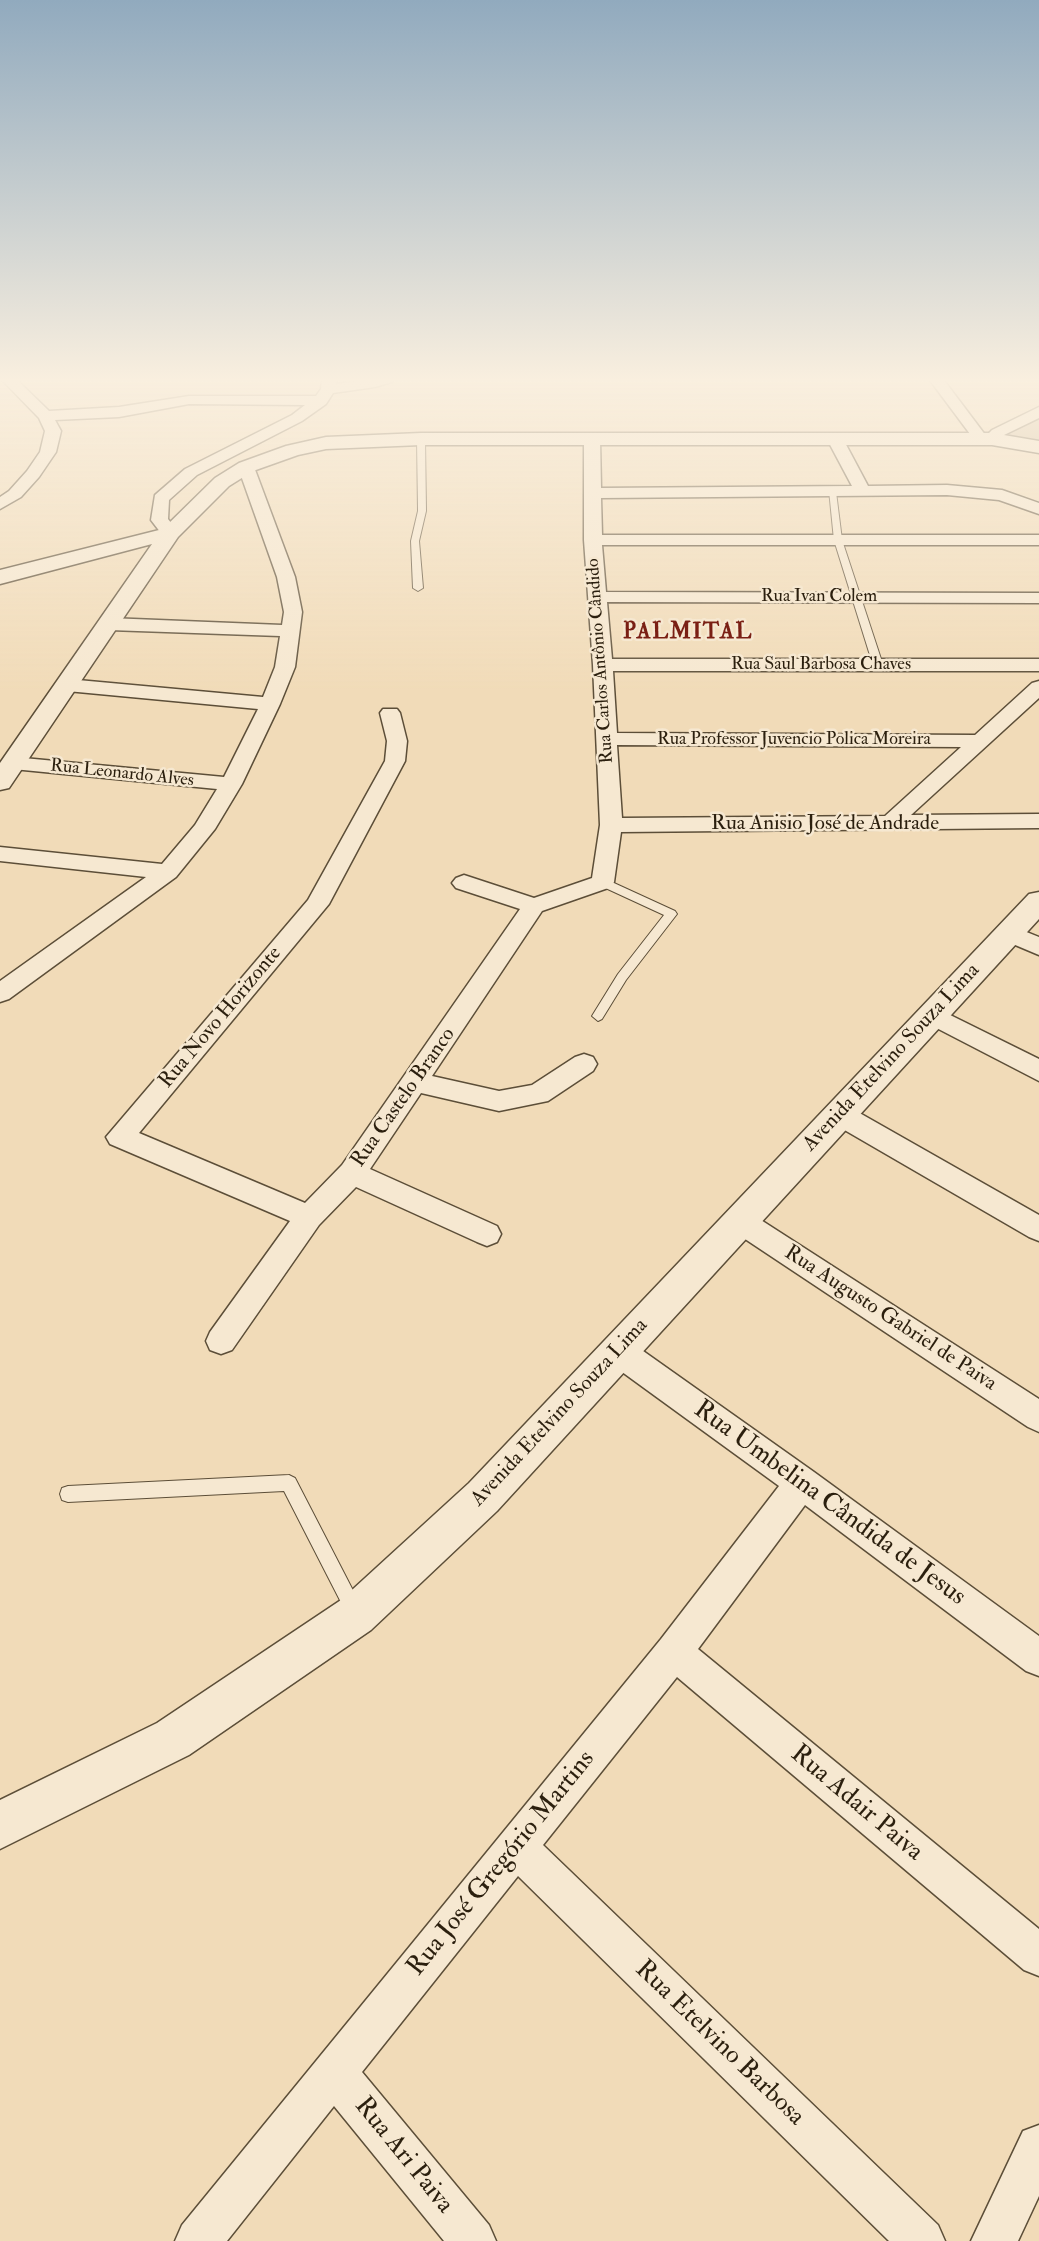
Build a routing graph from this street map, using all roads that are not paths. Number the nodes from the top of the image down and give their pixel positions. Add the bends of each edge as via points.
1 (25, 484) edge
2 (178, 484) edge
3 (220, 484) edge
4 (252, 484) edge
5 (422, 484) edge
6 (593, 484) edge
7 (859, 484) edge
8 (862, 490) junction
9 (832, 492) junction
10 (593, 493) junction
11 (0, 504) edge
12 (1039, 509) edge
13 (170, 533) junction
14 (593, 540) junction
15 (838, 540) junction
16 (1039, 540) edge
17 (0, 577) edge
18 (418, 588) dead end
19 (598, 597) junction
20 (856, 597) junction
21 (1039, 598) edge
22 (109, 624) junction
23 (291, 631) junction
24 (603, 665) junction
25 (878, 665) junction
26 (1039, 665) edge
27 (67, 685) junction
28 (1039, 687) edge
29 (270, 704) junction
30 (390, 713) dead end
31 (607, 739) junction
32 (981, 741) junction
33 (6, 772) edge
34 (231, 784) junction
35 (1039, 821) edge
36 (889, 824) junction
37 (611, 825) junction
38 (0, 854) edge
39 (168, 872) junction
40 (603, 882) junction
41 (464, 883) dead end
42 (1039, 901) edge
43 (534, 906) junction
44 (1024, 940) edge
45 (0, 993) edge
46 (932, 1015) junction
47 (598, 1016) dead end
48 (584, 1064) dead end
49 (1039, 1071) edge
50 (417, 1082) junction
51 (839, 1114) junction
52 (352, 1173) junction
53 (309, 1217) junction
54 (740, 1221) junction
55 (1039, 1229) edge
56 (487, 1234) dead end
57 (221, 1341) dead end
58 (618, 1351) junction
59 (1039, 1417) edge
60 (802, 1483) junction
61 (68, 1494) dead end
62 (356, 1615) junction
63 (674, 1652) junction
64 (1039, 1658) edge
65 (0, 1825) edge
66 (516, 1846) junction
67 (1039, 1955) edge
68 (334, 2072) junction
69 (1039, 2147) edge
70 (198, 2241) edge
71 (473, 2241) edge
72 (922, 2241) edge
73 (994, 2241) edge

1 - 11 street
2 - 13 street via 161,499 159,520
3 - 13 street
4 - 23 street via 286,576 293,612
5 - 18 lane via 422,511 416,541
6 - 10 street, Rua Carlos Antônio Cândido
7 - 8 street
8 - 9 street
8 - 12 street via 947,490 1002,495
9 - 10 street
9 - 15 lane
10 - 14 street, Rua Carlos Antônio Cândido
13 - 17 street
13 - 22 street
14 - 15 street
14 - 19 street, Rua Carlos Antônio Cândido
15 - 16 street
15 - 20 lane
19 - 20 street, Rua Ivan Colem
19 - 24 street, Rua Carlos Antônio Cândido
20 - 21 street, Rua Ivan Colem
20 - 25 lane
22 - 23 street
22 - 27 street
23 - 29 street via 285,667
24 - 25 street, Rua Saul Barbosa Chaves
24 - 31 street, Rua Carlos Antônio Cândido
25 - 26 street, Rua Saul Barbosa Chaves
27 - 29 street
27 - 33 street
28 - 32 street
29 - 34 street
30 - 53 street, Rua Novo Horizonte via 397,741 395,761 317,904 120,1137
31 - 32 street, Rua Professor Juvencio Polica Moreira
31 - 37 street, Rua Carlos Antônio Cândido
32 - 36 street
33 - 34 street, Rua Leonardo Alves
34 - 39 street via 204,829
35 - 36 street, Rua Anisio José de Andrade
36 - 37 street, Rua Anisio José de Andrade
37 - 40 street, Rua Carlos Antônio Cândido
38 - 39 street
39 - 45 street
40 - 43 street
40 - 47 lane via 671,914 622,977
41 - 43 street
42 - 44 street, Avenida Etelvino Souza Lima
43 - 50 street, Rua Castelo Branco
44 - 46 street, Avenida Etelvino Souza Lima
46 - 49 street
46 - 51 street, Avenida Etelvino Souza Lima
48 - 50 street via 539,1094 499,1101
50 - 52 street, Rua Castelo Branco
51 - 54 street, Avenida Etelvino Souza Lima
51 - 55 street
52 - 53 street, Rua Castelo Branco
52 - 56 street
53 - 57 street, Rua Castelo Branco
54 - 58 street, Avenida Etelvino Souza Lima
54 - 59 street, Rua Augusto Gabriel de Paiva
58 - 60 street, Rua Umbelina Cândida de Jesus
58 - 62 street, Avenida Etelvino Souza Lima via 483,1497
60 - 63 street, Rua José Gregório Martins
60 - 64 street, Rua Umbelina Cândida de Jesus
61 - 62 lane via 289,1483
62 - 65 street, Avenida Etelvino Souza Lima via 173,1739
63 - 66 street, Rua José Gregório Martins
63 - 67 street, Rua Adair Paiva
66 - 68 street, Rua José Gregório Martins
66 - 72 street, Rua Etelvino Barbosa
68 - 70 street, Rua José Gregório Martins
68 - 71 street, Rua Ari Paiva
69 - 73 street

